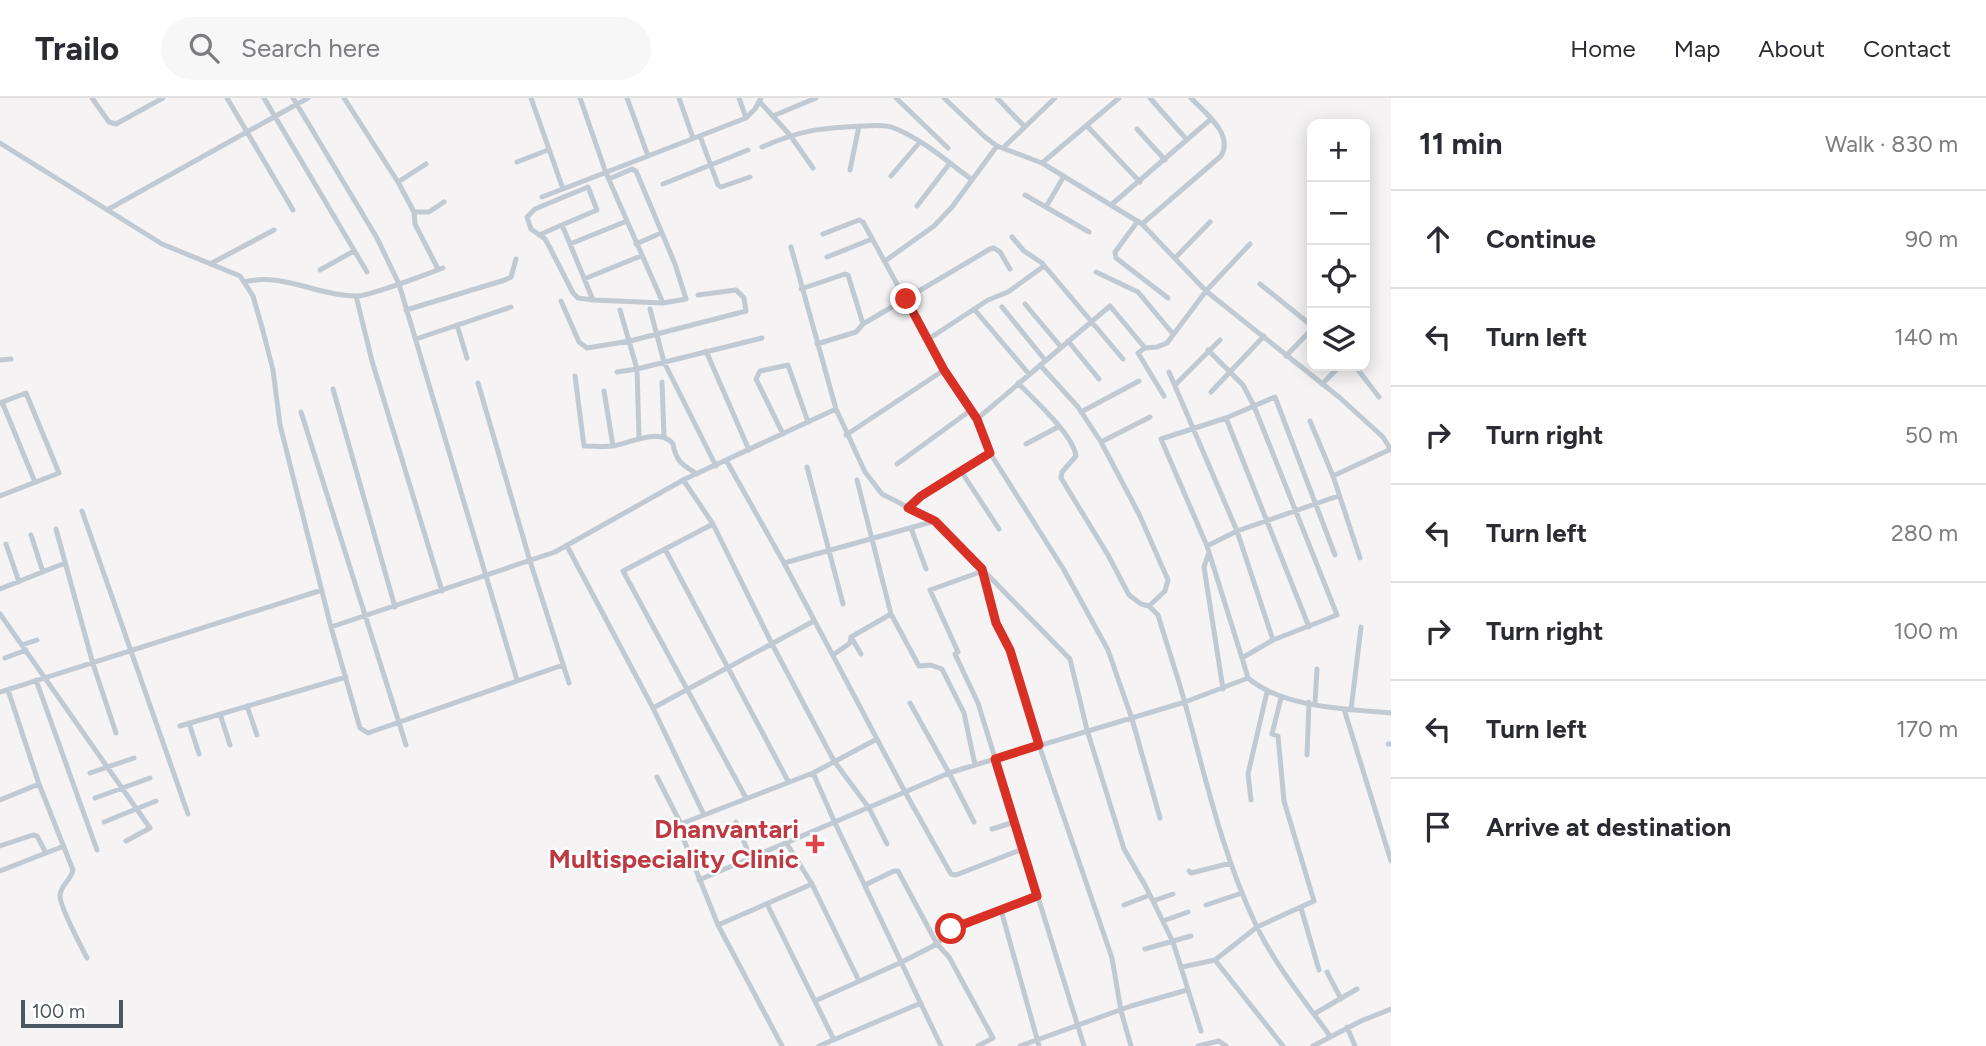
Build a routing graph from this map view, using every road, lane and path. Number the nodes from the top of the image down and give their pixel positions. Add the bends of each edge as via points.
1 (92, 98) edge
2 (145, 98) edge
3 (163, 98) edge
4 (227, 98) edge
5 (264, 98) edge
6 (308, 98) edge
7 (344, 98) edge
8 (531, 98) edge
9 (580, 98) edge
10 (627, 98) edge
11 (679, 98) edge
12 (739, 98) edge
13 (816, 98) edge
14 (896, 98) edge
15 (944, 98) edge
16 (997, 98) edge
17 (1119, 98) edge
18 (1150, 98) edge
19 (1191, 98) edge
20 (1052, 99) edge
21 (760, 100) edge
22 (295, 101) edge
23 (149, 106) junction
24 (275, 116) junction
25 (773, 116) junction
26 (746, 118) junction
27 (1211, 119) junction
28 (859, 126) junction
29 (1024, 126) junction
30 (1087, 126) junction
31 (1137, 129) dead end
32 (248, 132) junction
33 (790, 135) junction
34 (700, 136) junction
35 (693, 138) junction
36 (1187, 140) junction
37 (0, 143) edge
38 (919, 143) junction
39 (762, 147) dead end
40 (1000, 147) junction
41 (948, 148) dead end
42 (548, 150) junction
43 (748, 150) dead end
44 (648, 156) junction
45 (1165, 160) junction
46 (517, 162) dead end
47 (950, 163) junction
48 (1042, 163) junction
49 (425, 164) dead end
50 (710, 165) junction
51 (813, 168) dead end
52 (850, 170) dead end
53 (607, 176) junction
54 (891, 176) dead end
55 (1064, 176) junction
56 (751, 177) dead end
57 (971, 179) junction
58 (398, 182) junction
59 (1140, 182) junction
60 (663, 184) dead end
61 (563, 189) junction
62 (1025, 195) dead end
63 (542, 197) dead end
64 (444, 202) dead end
65 (1111, 205) junction
66 (917, 206) dead end
67 (1046, 207) junction
68 (107, 210) junction
69 (293, 210) dead end
70 (414, 212) junction
71 (626, 221) junction
72 (1210, 222) dead end
73 (1140, 223) junction
74 (562, 225) junction
75 (274, 230) dead end
76 (1089, 232) dead end
77 (661, 233) junction
78 (823, 234) dead end
79 (539, 235) junction
80 (1012, 237) dead end
81 (872, 239) junction
82 (570, 244) junction
83 (636, 244) junction
84 (1250, 244) dead end
85 (791, 247) dead end
86 (354, 251) junction
87 (641, 256) junction
88 (827, 257) dead end
89 (1175, 258) junction
90 (516, 259) dead end
91 (885, 261) junction
92 (210, 264) junction
93 (1044, 266) junction
94 (1010, 269) dead end
95 (320, 270) dead end
96 (367, 272) dead end
97 (1096, 272) dead end
98 (584, 279) junction
99 (244, 282) junction
100 (398, 283) junction
101 (1260, 284) dead end
102 (801, 289) junction
103 (1206, 291) junction
104 (698, 295) dead end
105 (356, 296) junction
106 (1168, 298) dead end
107 (906, 299) junction
108 (593, 300) junction
109 (561, 301) dead end
110 (663, 303) junction
111 (1025, 304) dead end
112 (511, 307) dead end
113 (1002, 307) dead end
114 (650, 309) dead end
115 (974, 309) junction
116 (406, 310) junction
117 (620, 310) dead end
118 (1091, 322) junction
119 (863, 324) junction
120 (1307, 324) edge
121 (457, 325) junction
122 (1307, 333) edge
123 (656, 334) junction
124 (1173, 334) junction
125 (1264, 336) junction
126 (762, 338) dead end
127 (416, 339) junction
128 (927, 340) junction
129 (1220, 340) dead end
130 (631, 341) junction
131 (1068, 341) junction
132 (817, 344) junction
133 (1061, 347) junction
134 (1145, 348) junction
135 (1208, 350) junction
136 (706, 351) junction
137 (1286, 356) junction
138 (467, 358) dead end
139 (11, 359) dead end
140 (1123, 359) dead end
141 (0, 360) edge
142 (664, 362) junction
143 (1043, 363) junction
144 (637, 369) junction
145 (944, 370) junction
146 (1335, 371) edge
147 (1359, 371) edge
148 (617, 372) dead end
149 (1169, 372) dead end
150 (1231, 372) junction
151 (1029, 374) junction
152 (575, 376) dead end
153 (1099, 379) dead end
154 (1139, 381) dead end
155 (662, 382) dead end
156 (478, 383) dead end
157 (1018, 383) junction
158 (1176, 384) junction
159 (1322, 384) junction
160 (333, 389) dead end
161 (604, 391) dead end
162 (1211, 392) dead end
163 (1164, 396) dead end
164 (1379, 397) dead end
165 (1, 403) edge
166 (1254, 406) junction
167 (836, 409) junction
168 (971, 411) junction
169 (301, 412) dead end
170 (1081, 412) junction
171 (1150, 416) dead end
172 (1226, 418) junction
173 (977, 419) junction
174 (1310, 421) dead end
175 (808, 422) junction
176 (1058, 427) junction
177 (1192, 427) junction
178 (783, 434) junction
179 (846, 435) junction
180 (639, 437) junction
181 (664, 437) junction
182 (1101, 442) junction
183 (1026, 444) dead end
184 (613, 446) junction
185 (1391, 449) edge
186 (748, 450) junction
187 (990, 453) junction
188 (726, 460) junction
189 (897, 464) dead end
190 (716, 466) junction
191 (807, 467) dead end
192 (961, 471) junction
193 (697, 474) junction
194 (1333, 475) junction
195 (857, 480) dead end
196 (684, 481) junction
197 (35, 482) junction
198 (0, 495) edge
199 (1338, 496) junction
200 (1316, 502) junction
201 (908, 508) junction
202 (82, 511) dead end
203 (1294, 511) junction
204 (935, 521) junction
205 (1265, 521) junction
206 (713, 524) junction
207 (911, 528) junction
208 (56, 529) dead end
209 (999, 529) dead end
210 (1237, 531) junction
211 (31, 535) dead end
212 (873, 540) junction
213 (6, 544) dead end
214 (567, 546) junction
215 (665, 549) junction
216 (1208, 549) junction
217 (829, 550) junction
218 (1335, 555) dead end
219 (1360, 558) dead end
220 (530, 561) junction
221 (65, 563) junction
222 (784, 563) junction
223 (926, 569) dead end
224 (982, 570) junction
225 (43, 572) junction
226 (486, 576) junction
227 (19, 582) junction
228 (0, 589) edge
229 (322, 590) junction
230 (442, 591) junction
231 (843, 604) dead end
232 (1149, 606) junction
233 (395, 607) junction
234 (0, 614) edge
235 (891, 614) junction
236 (367, 616) junction
237 (814, 621) junction
238 (331, 627) junction
239 (1309, 627) junction
240 (1361, 627) dead end
241 (851, 637) junction
242 (37, 640) dead end
243 (1273, 640) junction
244 (772, 644) junction
245 (24, 647) junction
246 (129, 651) junction
247 (861, 654) dead end
248 (833, 655) junction
249 (5, 658) dead end
250 (1242, 659) junction
251 (93, 664) junction
252 (563, 666) junction
253 (728, 668) junction
254 (1317, 669) dead end
255 (46, 677) junction
256 (346, 677) junction
257 (1248, 678) junction
258 (36, 680) junction
259 (517, 680) junction
260 (569, 683) dead end
261 (689, 689) junction
262 (1223, 689) junction
263 (8, 690) junction
264 (0, 692) edge
265 (1267, 692) junction
266 (1281, 698) junction
267 (1185, 702) junction
268 (910, 703) dead end
269 (1312, 703) junction
270 (247, 706) junction
271 (653, 708) junction
272 (1347, 709) junction
273 (1391, 713) edge
274 (220, 714) junction
275 (1132, 719) junction
276 (399, 722) junction
277 (189, 723) junction
278 (180, 726) dead end
279 (1087, 730) junction
280 (116, 733) dead end
281 (257, 735) dead end
282 (877, 739) junction
283 (230, 745) dead end
284 (406, 745) dead end
285 (1039, 745) junction
286 (199, 754) dead end
287 (1307, 755) dead end
288 (134, 758) dead end
289 (995, 759) junction
290 (835, 761) junction
291 (975, 765) junction
292 (107, 767) junction
293 (90, 772) dead end
294 (813, 773) junction
295 (949, 773) junction
296 (657, 777) dead end
297 (150, 778) dead end
298 (788, 781) junction
299 (38, 784) junction
300 (122, 788) junction
301 (905, 792) junction
302 (746, 798) junction
303 (95, 799) dead end
304 (0, 800) edge
305 (1251, 800) dead end
306 (156, 801) dead end
307 (136, 808) junction
308 (869, 808) junction
309 (188, 814) dead end
310 (704, 815) junction
311 (1160, 818) dead end
312 (104, 822) dead end
313 (736, 822) dead end
314 (974, 822) dead end
315 (1014, 822) junction
316 (681, 824) junction
317 (835, 824) junction
318 (992, 829) dead end
319 (126, 841) dead end
320 (787, 844) junction
321 (887, 844) dead end
322 (0, 846) edge
323 (64, 846) junction
324 (1023, 849) junction
325 (97, 850) dead end
326 (46, 853) junction
327 (751, 859) junction
328 (1391, 861) edge
329 (1231, 863) junction
330 (0, 871) edge
331 (1189, 871) dead end
332 (699, 880) junction
333 (812, 884) junction
334 (865, 885) junction
335 (1242, 893) junction
336 (1173, 894) dead end
337 (1037, 896) junction
338 (1152, 898) junction
339 (767, 904) junction
340 (1124, 905) dead end
341 (1206, 905) dead end
342 (1301, 908) junction
343 (1001, 910) junction
344 (1188, 912) dead end
345 (1163, 921) junction
346 (718, 925) junction
347 (1256, 927) junction
348 (1191, 936) dead end
349 (1173, 942) junction
350 (937, 944) junction
351 (1145, 949) dead end
352 (86, 958) dead end
353 (1215, 960) junction
354 (902, 962) junction
355 (1182, 967) junction
356 (1319, 970) dead end
357 (1327, 972) dead end
358 (859, 981) junction
359 (1357, 989) dead end
360 (1187, 990) junction
361 (1341, 999) junction
362 (815, 1000) junction
363 (921, 1003) junction
364 (1391, 1009) edge
365 (1121, 1011) junction
366 (1314, 1013) junction
367 (1077, 1027) junction
368 (1347, 1027) junction
369 (1201, 1031) dead end
370 (1330, 1035) junction
371 (993, 1038) junction
372 (834, 1040) junction
373 (1038, 1043) edge
374 (782, 1046) edge
375 (819, 1046) edge
376 (942, 1046) edge
377 (978, 1046) edge
378 (998, 1046) edge
379 (1020, 1046) edge
380 (1083, 1046) edge
381 (1131, 1046) edge
382 (1198, 1046) edge
383 (1226, 1046) edge
384 (1283, 1046) edge
385 (1313, 1046) edge
386 (1355, 1046) edge

1 - 23 street via 112,124
2 - 23 street
3 - 23 street
4 - 32 street
5 - 24 street
6 - 22 street
7 - 58 street
8 - 42 street
9 - 53 street
10 - 44 street
11 - 35 street
12 - 26 street
13 - 25 street
14 - 41 street
15 - 40 street
16 - 29 street
17 - 30 street
18 - 36 street
19 - 27 street
20 - 29 street
21 - 25 street
21 - 26 street
22 - 24 street
22 - 100 street via 377,238
24 - 32 street
24 - 86 street
25 - 33 street
26 - 34 street
27 - 36 street
27 - 73 street via 1226,144 1221,156
28 - 33 street
28 - 38 street via 893,128
28 - 52 street
29 - 40 street
30 - 48 street
30 - 59 street
31 - 45 street
32 - 68 street
32 - 69 street
33 - 39 street
33 - 51 street
34 - 35 street
34 - 50 street
35 - 44 street
36 - 45 street
37 - 68 street
38 - 47 street
38 - 54 street
40 - 48 street
40 - 57 street
42 - 46 street
42 - 61 street
43 - 50 street
44 - 53 street
45 - 59 street
47 - 57 street
47 - 66 street
48 - 55 street
49 - 58 street
50 - 56 street via 721,187
50 - 60 street
53 - 61 street
53 - 71 street
53 - 77 street via 636,171
55 - 65 street
55 - 67 street
57 - 91 street via 934,226
58 - 70 street
59 - 65 street
61 - 63 street
62 - 67 street
64 - 70 street via 429,212
65 - 73 street
67 - 76 street
68 - 92 street via 162,244
70 - 100 street via 415,224 440,269
71 - 82 street
71 - 83 street
72 - 89 street
73 - 89 street
73 - 106 street via 1115,252 1116,258
74 - 79 street
74 - 79 street via 597,210 588,187 530,213 528,223
74 - 82 street
75 - 92 street
77 - 83 street
77 - 110 street via 686,299
78 - 81 street via 859,220
79 - 108 street via 550,246 573,293
80 - 93 street
81 - 88 street
81 - 91 street
82 - 98 street
83 - 87 street
84 - 103 street
85 - 102 street
86 - 95 street
86 - 96 street
87 - 98 street
87 - 110 street
89 - 103 street
90 - 116 street via 511,277 505,280
91 - 107 street
92 - 99 street
93 - 115 street
93 - 118 street
94 - 107 street via 1000,252 990,249
97 - 124 street via 1138,292
98 - 108 street
99 - 105 street via 281,281
99 - 229 street via 253,296 266,341 280,425
100 - 105 street
100 - 116 street
101 - 120 street
102 - 119 street via 848,275
102 - 132 street
103 - 124 street
103 - 125 street
104 - 123 street via 736,290 744,298 746,312
105 - 230 street
107 - 119 street
107 - 128 street
108 - 110 street
109 - 130 street via 582,346 594,349
111 - 133 street
112 - 121 street
113 - 143 street
114 - 123 street
115 - 128 street
115 - 151 street
116 - 127 street
117 - 130 street
118 - 131 street
118 - 134 street via 1110,306
118 - 140 street
119 - 132 street via 856,332
121 - 127 street
121 - 138 street
122 - 137 street
123 - 130 street
123 - 142 street
124 - 134 street via 1162,346
125 - 137 street
125 - 150 street
126 - 136 street
127 - 226 street
128 - 145 street
129 - 135 street
130 - 144 street
131 - 133 street
131 - 153 street
132 - 167 street
133 - 143 street
134 - 163 street via 1139,353
135 - 150 street
135 - 158 street
136 - 142 street
136 - 186 street
137 - 159 street
139 - 141 street
142 - 144 street
142 - 190 street
143 - 151 street
143 - 170 street
144 - 148 street
144 - 180 street
145 - 168 street
145 - 179 street
146 - 159 street
147 - 164 street
149 - 158 street
150 - 162 street
150 - 166 street
151 - 157 street
152 - 184 street via 584,446
154 - 170 street
155 - 181 street
156 - 220 street
157 - 173 street
157 - 176 street
158 - 177 street
159 - 185 street
160 - 233 street
161 - 184 street
165 - 197 street
165 - 197 street via 26,393 59,473
166 - 172 street
166 - 200 street via 1275,397
166 - 203 street
167 - 175 street
167 - 179 street
168 - 173 street
168 - 189 street
169 - 236 street
170 - 182 street
171 - 182 street
172 - 177 street
172 - 205 street
173 - 187 street
174 - 194 street
175 - 178 street
175 - 178 street via 788,365 760,371 756,379
176 - 183 street
176 - 232 street via 1076,456 1061,478 1129,595
177 - 210 street
177 - 216 street via 1161,439
178 - 186 street
179 - 201 street via 882,494
180 - 181 street
180 - 184 street
181 - 193 street via 673,444 679,463
182 - 232 street via 1168,580 1165,591
185 - 194 street
186 - 188 street
187 - 192 street
187 - 275 street via 1108,650
188 - 190 street
188 - 222 street
190 - 193 street
191 - 217 street
192 - 201 street
192 - 209 street
193 - 196 street
194 - 199 street
195 - 212 street
196 - 206 street
196 - 214 street
197 - 198 street
199 - 200 street
199 - 219 street
200 - 203 street
200 - 218 street
201 - 204 street
202 - 246 street
203 - 205 street
203 - 239 street via 1337,615
204 - 207 street
204 - 224 street
205 - 210 street
205 - 239 street
206 - 215 street
206 - 244 street
207 - 212 street
207 - 223 street
208 - 221 street
210 - 216 street
210 - 243 street
211 - 225 street
212 - 217 street
212 - 235 street
213 - 227 street
214 - 220 street
214 - 271 street
215 - 253 street
215 - 261 street via 623,571
216 - 250 street
216 - 262 street via 1203,566
217 - 222 street
217 - 231 street
220 - 226 street
220 - 252 street
221 - 225 street
221 - 251 street
222 - 237 street
224 - 279 street via 1070,659
224 - 285 street
224 - 289 street via 930,590 978,703
225 - 227 street
226 - 230 street
226 - 259 street
227 - 228 street
229 - 238 street
229 - 246 street
230 - 233 street
232 - 267 street via 1158,615
233 - 236 street
234 - 245 street
235 - 241 street
235 - 291 street via 919,666 931,664 942,669 964,713
236 - 238 street
236 - 276 street
237 - 244 street
237 - 248 street
238 - 256 street
239 - 243 street
240 - 272 street
241 - 247 street
241 - 248 street via 850,643
242 - 245 street
243 - 250 street
244 - 253 street
244 - 290 street
245 - 249 street
245 - 255 street
246 - 251 street
246 - 309 street
248 - 282 street
250 - 257 street
251 - 255 street
251 - 280 street
252 - 259 street
252 - 260 street
253 - 261 street
253 - 298 street
254 - 269 street
255 - 258 street
255 - 292 street
256 - 270 street
256 - 276 street via 364,732
257 - 262 street
257 - 265 street
258 - 263 street
258 - 325 street
259 - 276 street
261 - 271 street
261 - 302 street
262 - 267 street
263 - 264 street
263 - 299 street
265 - 266 street
265 - 305 street via 1248,774
266 - 269 street
266 - 342 street via 1272,734 1278,736 1284,801 1314,901
267 - 275 street
267 - 329 street
268 - 295 street
269 - 272 street
269 - 287 street
270 - 274 street
270 - 281 street
271 - 310 street
272 - 273 street
272 - 328 street
274 - 277 street
274 - 283 street
275 - 279 street
275 - 311 street
276 - 284 street
277 - 278 street
277 - 286 street
279 - 285 street
279 - 338 street via 1124,849
282 - 290 street
282 - 301 street
285 - 289 street
285 - 365 street via 1112,958
288 - 292 street
289 - 291 street
289 - 315 street
290 - 294 street
290 - 308 street
291 - 295 street
292 - 293 street
292 - 300 street
294 - 298 street
294 - 317 street
295 - 301 street
295 - 314 street
296 - 316 street
297 - 300 street
298 - 302 street
299 - 304 street
299 - 323 street
300 - 303 street
300 - 307 street
301 - 308 street
301 - 324 street via 951,874
302 - 310 street
306 - 307 street
307 - 312 street
307 - 319 street via 150,828
308 - 317 street
308 - 321 street
310 - 316 street
313 - 327 street
315 - 318 street
315 - 324 street
316 - 332 street
317 - 320 street
317 - 334 street
320 - 327 street
320 - 333 street
322 - 326 street via 33,835
323 - 326 street
323 - 352 street via 73,870 60,898
324 - 337 street
326 - 330 street
327 - 332 street
329 - 331 street
329 - 335 street
332 - 346 street
333 - 339 street
333 - 358 street
334 - 350 street via 898,872
334 - 354 street
335 - 341 street
335 - 347 street
336 - 338 street
337 - 343 street
337 - 367 street
338 - 340 street
338 - 345 street
339 - 346 street
339 - 362 street
342 - 347 street
342 - 356 street
343 - 350 street via 951,929
343 - 373 street
344 - 345 street
345 - 349 street
346 - 374 street
347 - 353 street
347 - 366 street
348 - 349 street
349 - 351 street
349 - 355 street
350 - 354 street
350 - 371 street via 949,957
353 - 355 street
353 - 384 street
354 - 358 street
354 - 363 street
355 - 360 street
357 - 361 street
358 - 362 street
359 - 361 street
360 - 365 street
360 - 369 street
361 - 366 street
362 - 372 street
363 - 372 street
363 - 376 street
364 - 368 street
365 - 367 street
365 - 381 street
366 - 370 street
367 - 373 street
367 - 380 street
368 - 370 street
368 - 386 street
370 - 385 street
371 - 377 street
371 - 378 street
372 - 375 street
373 - 379 street
382 - 383 street via 1219,1041

